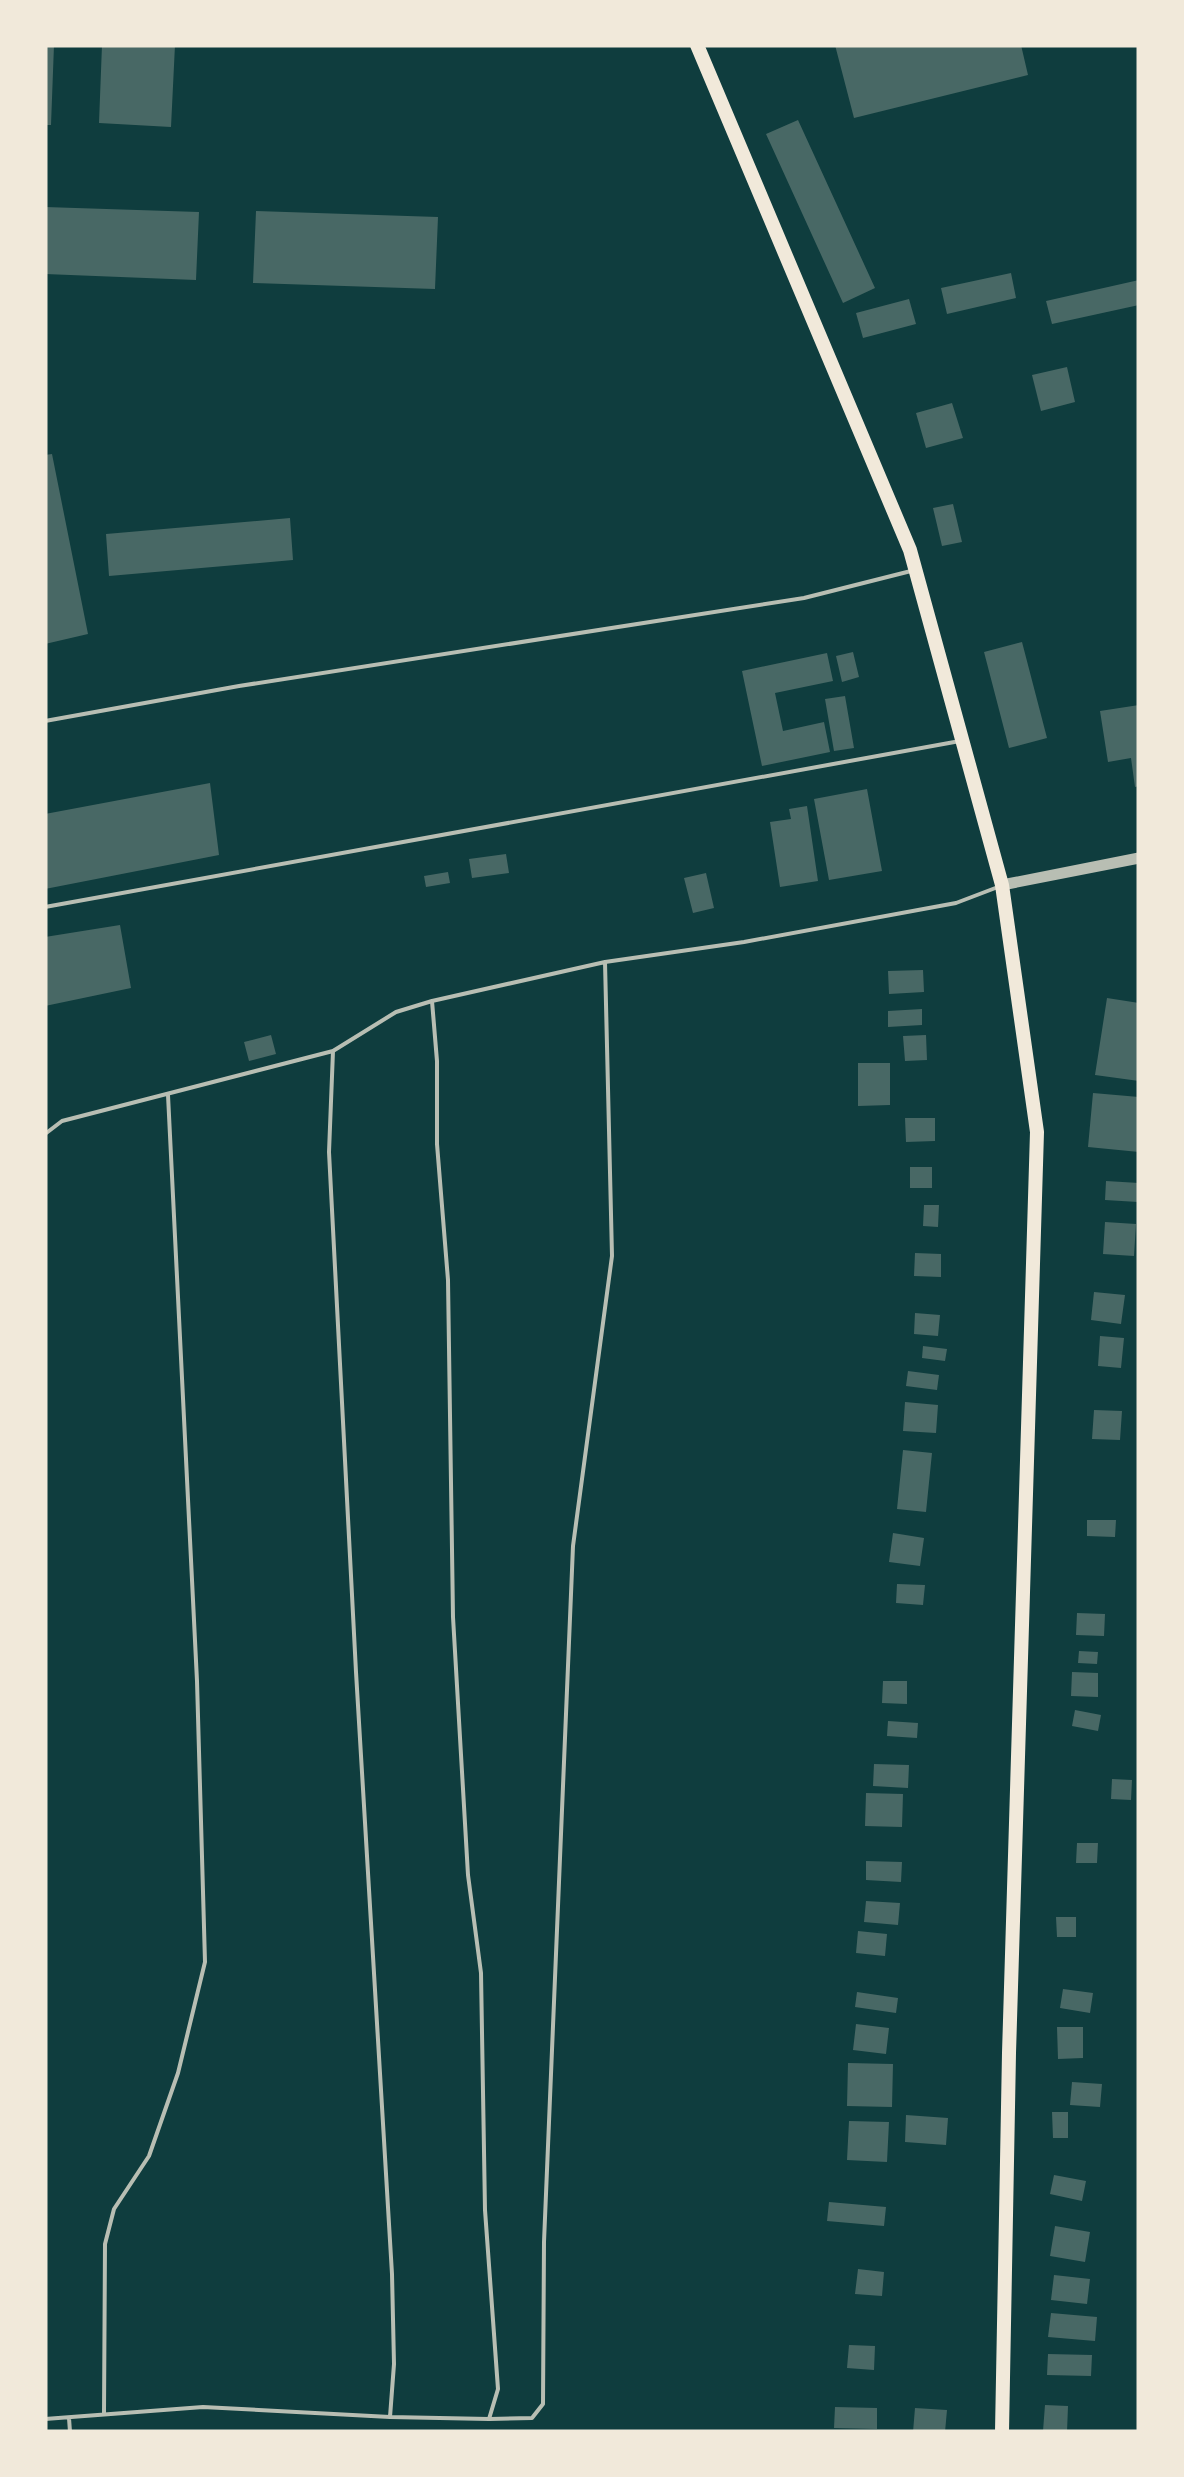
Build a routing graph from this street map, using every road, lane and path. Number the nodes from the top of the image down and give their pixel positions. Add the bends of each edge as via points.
1 (696, 45) edge
2 (915, 570) junction
3 (45, 721) edge
4 (962, 741) junction
5 (1139, 858) edge
6 (1002, 885) junction
7 (45, 907) edge
8 (605, 962) junction
9 (432, 1001) junction
10 (334, 1051) junction
11 (168, 1096) junction
12 (45, 1134) edge
13 (104, 2414) junction
14 (390, 2417) junction
15 (69, 2418) junction
16 (45, 2419) edge
17 (489, 2419) junction
18 (70, 2432) edge
19 (1002, 2432) edge

1 - 2 main road
2 - 3 lane via 804,598
2 - 4 main road
4 - 6 main road
4 - 7 lane
5 - 6 street
6 - 8 lane via 956,904
6 - 19 main road via 1038,1132
8 - 9 lane
8 - 17 lane via 612,1256 573,1546 544,2242 544,2404 532,2418
9 - 10 lane via 396,1012
9 - 17 lane via 448,1280 453,1617 468,1875 482,1974 485,2210 498,2390
10 - 11 lane
10 - 14 lane via 329,1152 392,2274
11 - 12 lane via 62,1121
11 - 13 lane via 206,1962 161,2123 149,2156 114,2209 105,2244
13 - 14 lane via 203,2407
13 - 15 lane
14 - 17 lane
15 - 16 lane
15 - 18 lane

